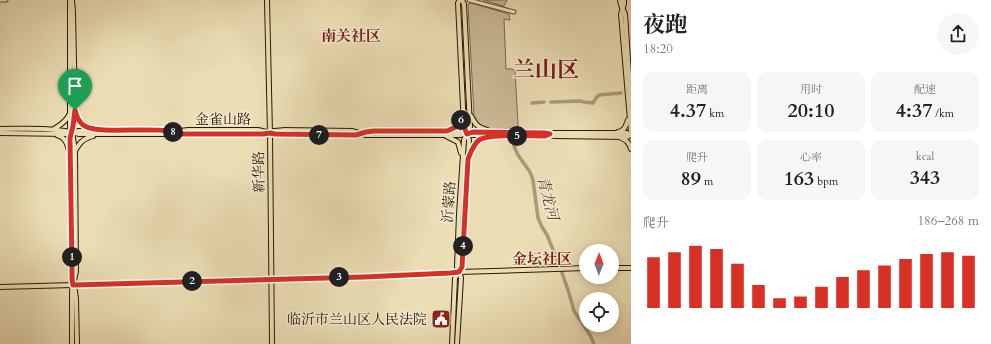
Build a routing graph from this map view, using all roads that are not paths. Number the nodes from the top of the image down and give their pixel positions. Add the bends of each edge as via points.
1 (0, 0) edge
2 (6, 0) edge
3 (71, 0) edge
4 (267, 0) edge
5 (461, 0) edge
6 (469, 0) edge
7 (620, 0) edge
8 (624, 0) edge
9 (623, 9) junction
10 (514, 12) dead end
11 (631, 104) edge
12 (72, 109) junction
13 (463, 113) junction
14 (469, 114) junction
15 (629, 118) junction
16 (0, 129) edge
17 (52, 132) junction
18 (72, 132) junction
19 (98, 132) junction
20 (0, 133) edge
21 (270, 133) junction
22 (445, 133) junction
23 (467, 134) junction
24 (498, 134) junction
25 (631, 134) edge
26 (612, 135) junction
27 (631, 149) edge
28 (72, 152) junction
29 (462, 157) junction
30 (468, 159) junction
31 (579, 268) edge
32 (619, 268) edge
33 (631, 268) edge
34 (459, 272) junction
35 (271, 279) junction
36 (73, 285) junction
37 (0, 287) edge
38 (72, 344) edge
39 (77, 344) edge
40 (272, 344) edge
41 (452, 344) edge
42 (457, 344) edge

1 - 2 street
3 - 12 main road
4 - 21 main road, 新华路
5 - 13 main road, 沂蒙路 via 458,3
5 - 14 main road, 沂蒙路 via 464,4
6 - 10 street
7 - 9 main road
8 - 9 main road
9 - 11 main road
9 - 15 main road via 621,14
12 - 17 main road via 64,123
12 - 18 main road
12 - 19 main road via 83,125
13 - 22 main road via 458,126
13 - 23 main road, 沂蒙路
14 - 23 main road, 沂蒙路 via 470,127
14 - 24 main road via 476,125
15 - 25 main road
15 - 26 main road via 625,128
16 - 17 main road, 金雀山路
17 - 18 main road, 金雀山路
17 - 20 main road, 金雀山路
17 - 28 main road via 62,137
18 - 19 main road, 金雀山路
18 - 28 main road
19 - 21 main road, 金雀山路 via 170,134 188,130 258,130
19 - 28 main road via 85,138
21 - 22 main road, 金雀山路
21 - 35 main road, 新华路
22 - 23 main road, 金雀山路
22 - 29 main road via 458,142
23 - 24 main road, 金雀山路
23 - 29 main road, 沂蒙路
23 - 30 main road, 沂蒙路
24 - 26 main road, 金雀山路
24 - 30 main road via 480,140 473,147
25 - 26 main road, 金雀山路
26 - 27 main road via 622,138
28 - 36 main road
29 - 34 main road, 沂蒙路 via 457,267
30 - 34 main road, 沂蒙路 via 462,267
31 - 34 main road
32 - 33 main road
34 - 35 main road
34 - 41 main road, 沂蒙路 via 455,278
34 - 42 main road, 沂蒙路 via 461,278
35 - 36 main road
35 - 40 main road, 新华路
36 - 37 main road
36 - 38 main road
36 - 39 main road via 76,299

